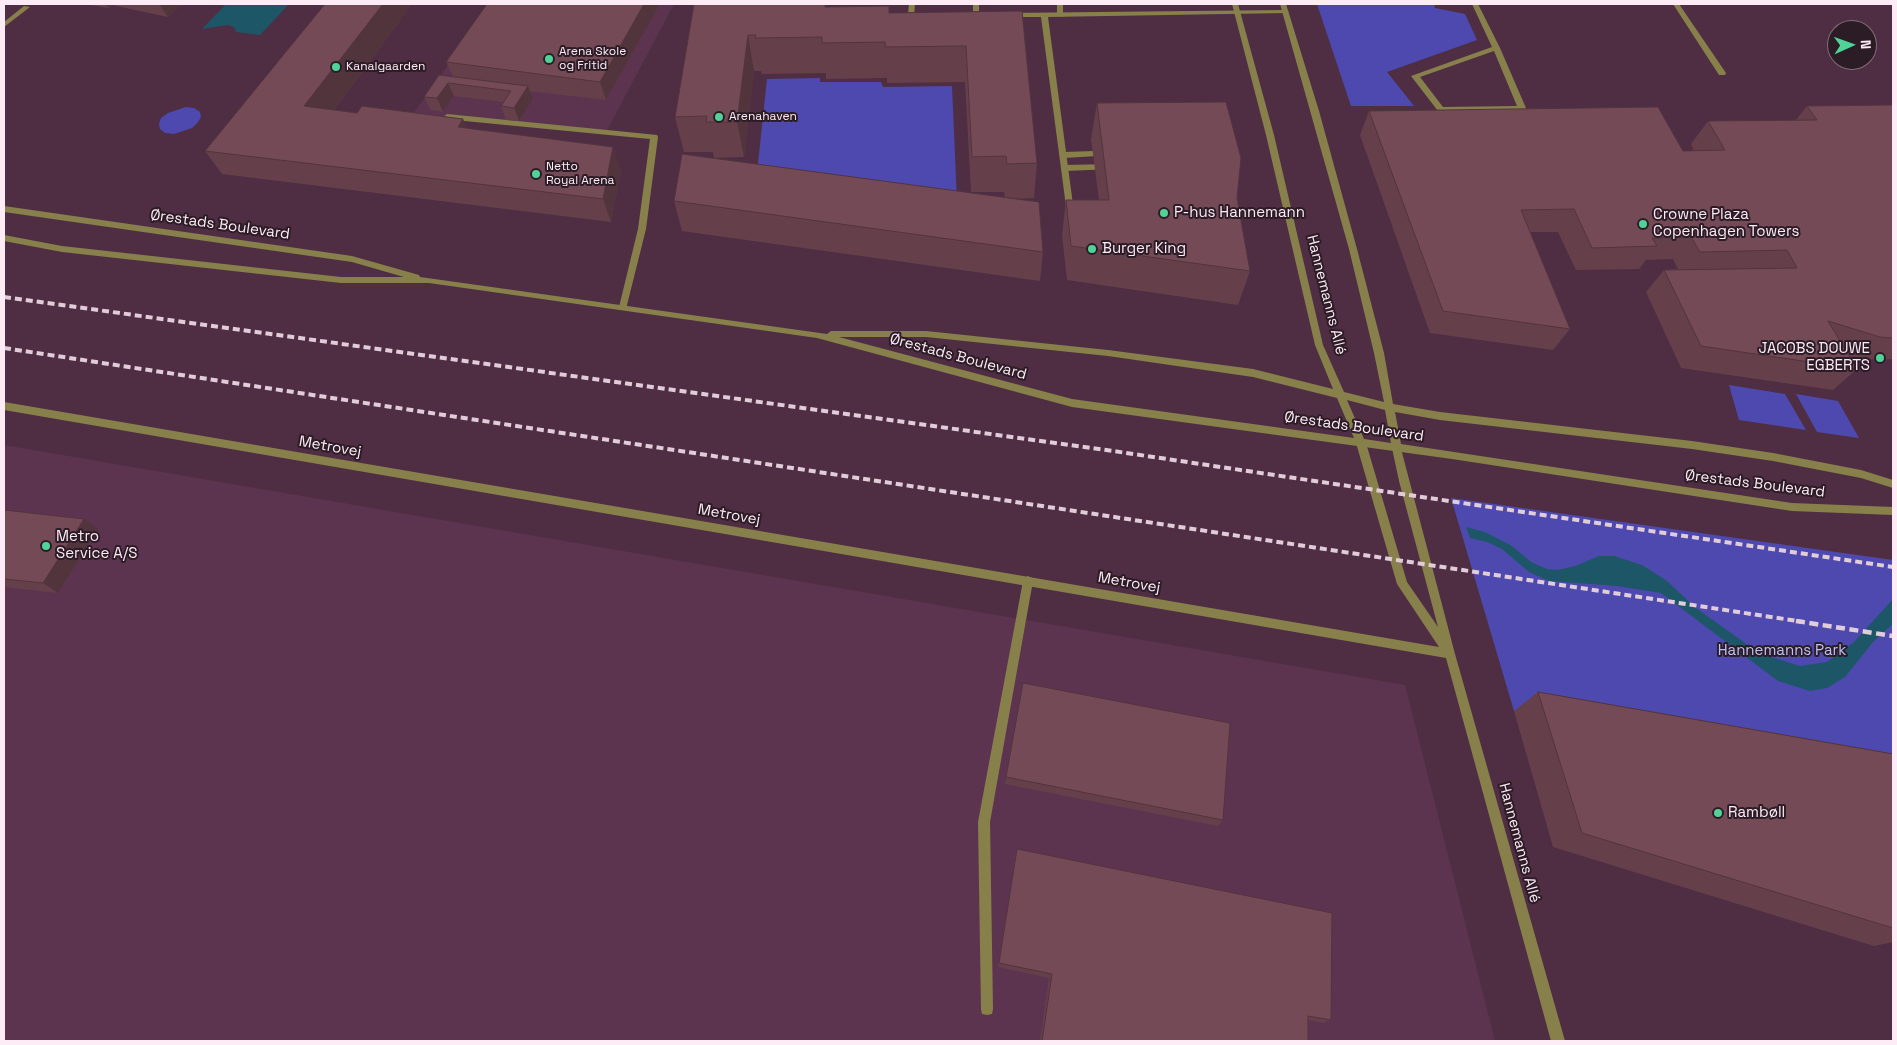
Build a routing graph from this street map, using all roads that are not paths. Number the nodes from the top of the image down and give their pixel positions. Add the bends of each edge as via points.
1 (912, 4) edge
2 (976, 4) edge
3 (1060, 4) edge
4 (1475, 4) edge
5 (1676, 4) edge
6 (26, 7) dead end
7 (1236, 8) edge
8 (1284, 8) edge
9 (921, 14) edge
10 (968, 15) edge
11 (977, 15) junction
12 (986, 15) edge
13 (996, 15) edge
14 (1044, 15) junction
15 (1061, 15) junction
16 (4, 25) edge
17 (1496, 48) junction
18 (1722, 73) dead end
19 (442, 117) edge
20 (1094, 154) dead end
21 (1064, 155) junction
22 (1118, 167) edge
23 (1065, 168) junction
24 (4, 208) edge
25 (1079, 211) edge
26 (4, 238) edge
27 (429, 280) junction
28 (623, 308) junction
29 (817, 334) junction
30 (1340, 393) junction
31 (4, 406) edge
32 (1390, 407) junction
33 (1361, 443) junction
34 (1397, 448) junction
35 (1893, 484) edge
36 (1893, 511) edge
37 (1028, 582) junction
38 (1450, 654) junction
39 (987, 1009) dead end
40 (1558, 1041) edge

1 - 9 street via 912,14
2 - 11 street
3 - 15 street
4 - 17 street
5 - 18 street
6 - 16 street
7 - 8 street, Hannemanns Allé
7 - 15 street, Hannemanns Allé
7 - 30 street, Hannemanns Allé via 1270,135 1319,345
8 - 32 street, Hannemanns Allé via 1353,249
10 - 11 street
11 - 12 street
13 - 14 street, Hannemanns Allé
14 - 15 street, Hannemanns Allé
14 - 21 street
17 - 17 street via 1424,73 1415,76 1441,109 1522,108
19 - 28 street via 654,137 642,229
20 - 21 street
21 - 23 street
22 - 23 street
23 - 25 street via 1071,214
24 - 27 street, Ørestads Boulevard via 352,259
26 - 27 street, Ørestads Boulevard via 62,249 341,280
27 - 28 street, Ørestads Boulevard
28 - 29 street, Ørestads Boulevard
29 - 30 street, Ørestads Boulevard via 926,334 1108,353 1253,373
29 - 33 street, Ørestads Boulevard via 1072,403
30 - 32 street, Ørestads Boulevard
30 - 33 street, Hannemanns Allé
31 - 37 street, Metrovej
32 - 34 street, Hannemanns Allé
32 - 35 street, Ørestads Boulevard via 1440,416 1774,456
33 - 34 street, Ørestads Boulevard
33 - 38 street, Hannemanns Allé via 1402,584
34 - 36 street, Ørestads Boulevard via 1792,507
34 - 38 street, Hannemanns Allé
37 - 38 street, Metrovej
37 - 39 street via 984,822
38 - 40 street, Hannemanns Allé

